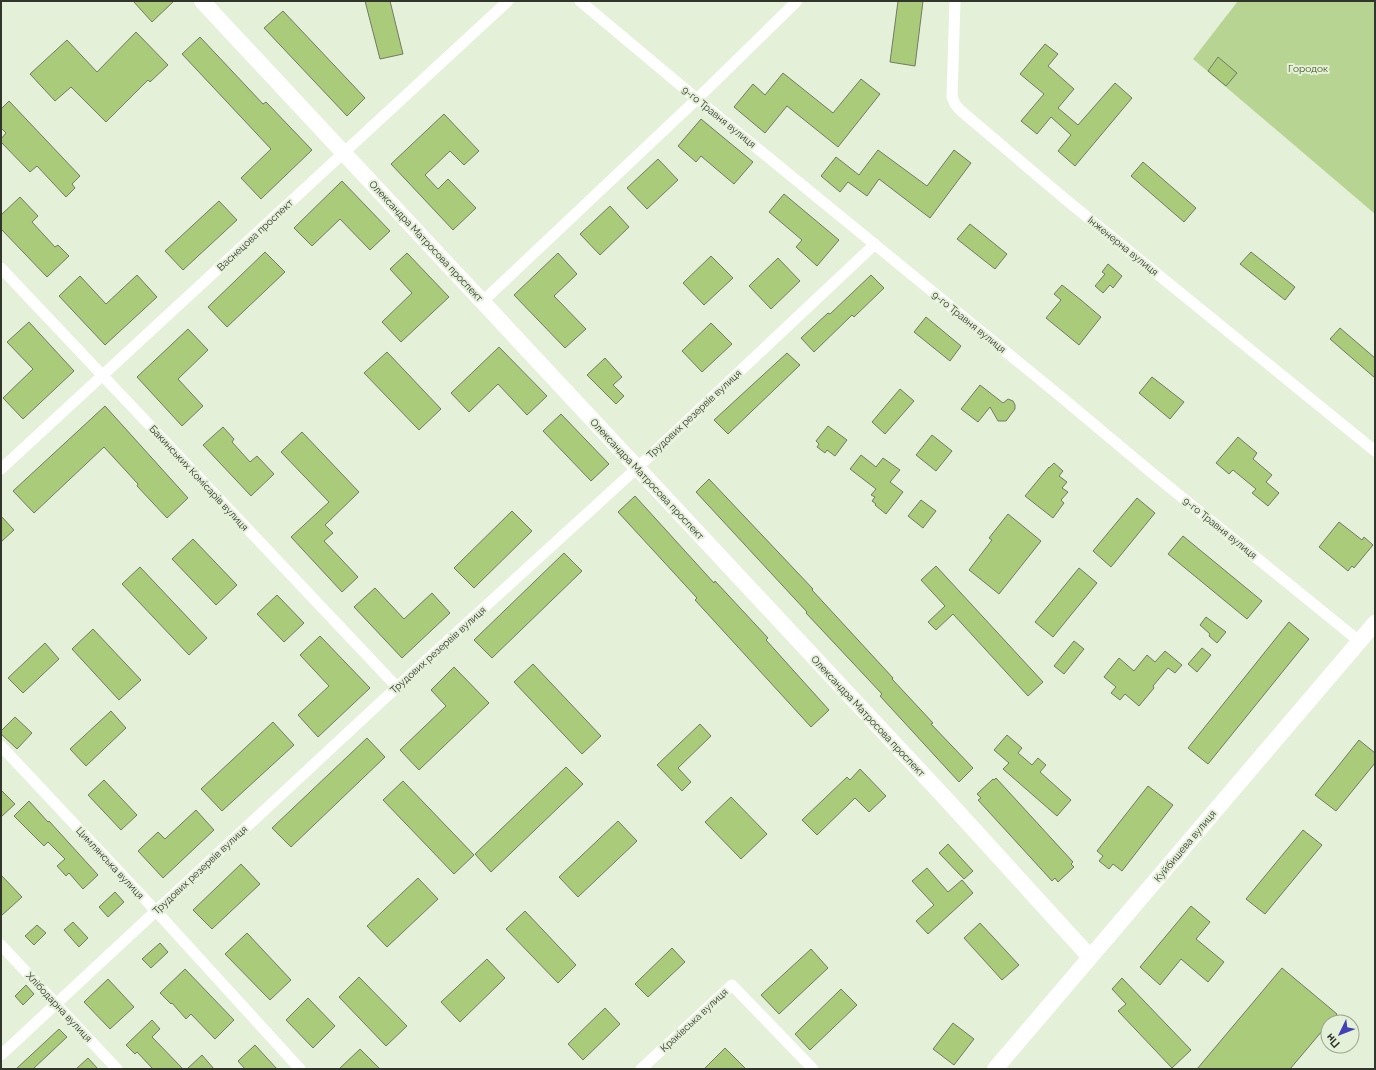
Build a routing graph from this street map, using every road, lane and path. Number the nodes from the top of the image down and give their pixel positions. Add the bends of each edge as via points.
1 (202, 1) edge
2 (508, 1) edge
3 (580, 1) edge
4 (797, 1) edge
5 (955, 1) edge
6 (697, 99) junction
7 (344, 153) junction
8 (875, 244) junction
9 (1, 268) edge
10 (482, 302) junction
11 (102, 376) junction
12 (1375, 451) edge
13 (637, 468) junction
14 (1, 469) edge
15 (1375, 623) edge
16 (1360, 641) junction
17 (397, 687) junction
18 (1, 746) edge
19 (156, 911) junction
20 (1, 945) edge
21 (1090, 957) junction
22 (56, 1004) junction
23 (1, 1054) edge
24 (117, 1069) edge
25 (300, 1069) edge
26 (641, 1069) edge
27 (813, 1069) edge
28 (995, 1069) edge

1 - 7 main road, Олександра Матросова проспект
2 - 7 street, Васнецова проспект
3 - 6 street, 9-го Травня вулиця
4 - 6 street
5 - 12 street, Інженерна вулиця via 952,97 960,110 1065,199
6 - 8 street, 9-го Травня вулиця
6 - 10 street
7 - 10 main road, Олександра Матросова проспект
7 - 11 street, Васнецова проспект
8 - 13 street, Трудових резервів вулиця
8 - 16 street, 9-го Травня вулиця
9 - 11 street, Бакинських Комісарів вулиця
10 - 13 main road, Олександра Матросова проспект
11 - 14 street, Васнецова проспект
11 - 17 street, Бакинських Комісарів вулиця
13 - 17 street, Трудових резервів вулиця
13 - 21 main road, Олександра Матросова проспект
15 - 16 main road, Куйбишева вулиця
16 - 21 main road, Куйбишева вулиця
17 - 19 street, Трудових резервів вулиця
18 - 19 street, Цимлянська вулиця
19 - 22 street, Трудових резервів вулиця
19 - 25 street, Цимлянська вулиця
20 - 22 street, Хлібодарна вулиця
21 - 28 main road, Куйбишева вулиця
22 - 23 street, Трудових резервів вулиця
22 - 24 street, Хлібодарна вулиця
26 - 27 street, Краківська вулиця via 732,985

